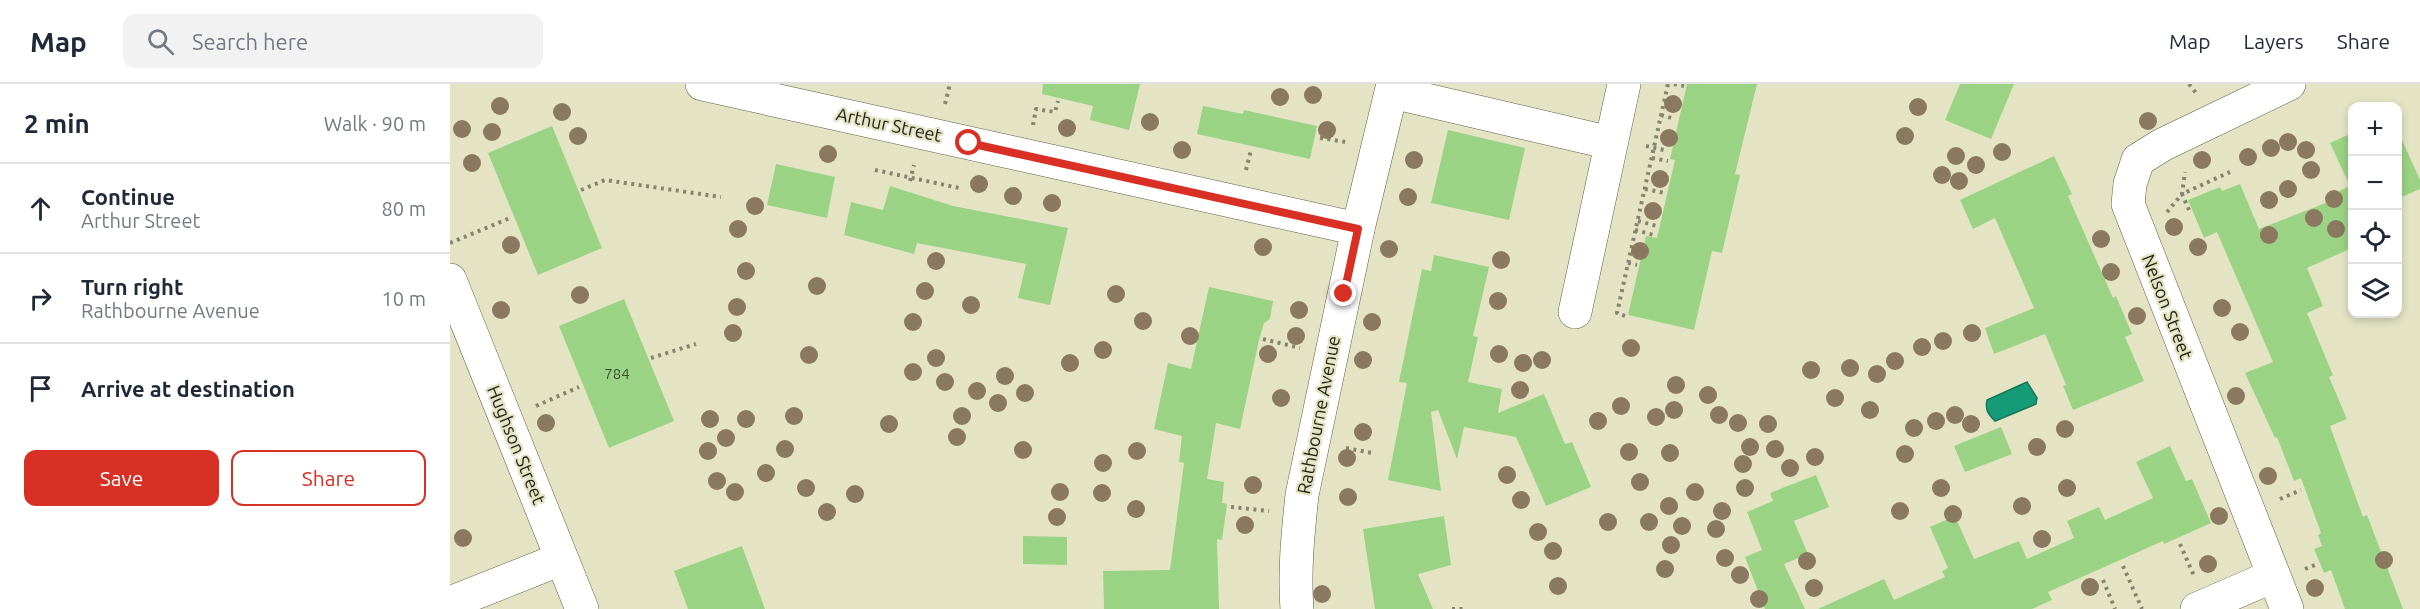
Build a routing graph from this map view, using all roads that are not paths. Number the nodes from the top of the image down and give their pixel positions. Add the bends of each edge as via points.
1 (702, 84) edge
2 (1624, 84) edge
3 (2289, 84) edge
4 (1392, 88) edge
5 (1611, 143) junction
6 (1358, 229) junction
7 (450, 280) edge
8 (1575, 312) dead end
9 (561, 559) junction
10 (2273, 576) junction
11 (2197, 597) edge
12 (450, 603) edge
13 (582, 609) edge
14 (1297, 609) edge
15 (2287, 609) edge

1 - 6 street, Arthur Street
2 - 5 street
3 - 10 street, Nelson Street via 2138,160 2128,204
4 - 5 street
4 - 6 street, Rathbourne Avenue
5 - 8 street
6 - 14 street, Rathbourne Avenue via 1302,495
7 - 9 street, Hughson Street
9 - 12 street
9 - 13 street, Hughson Street
10 - 11 street
10 - 15 street, Nelson Street

